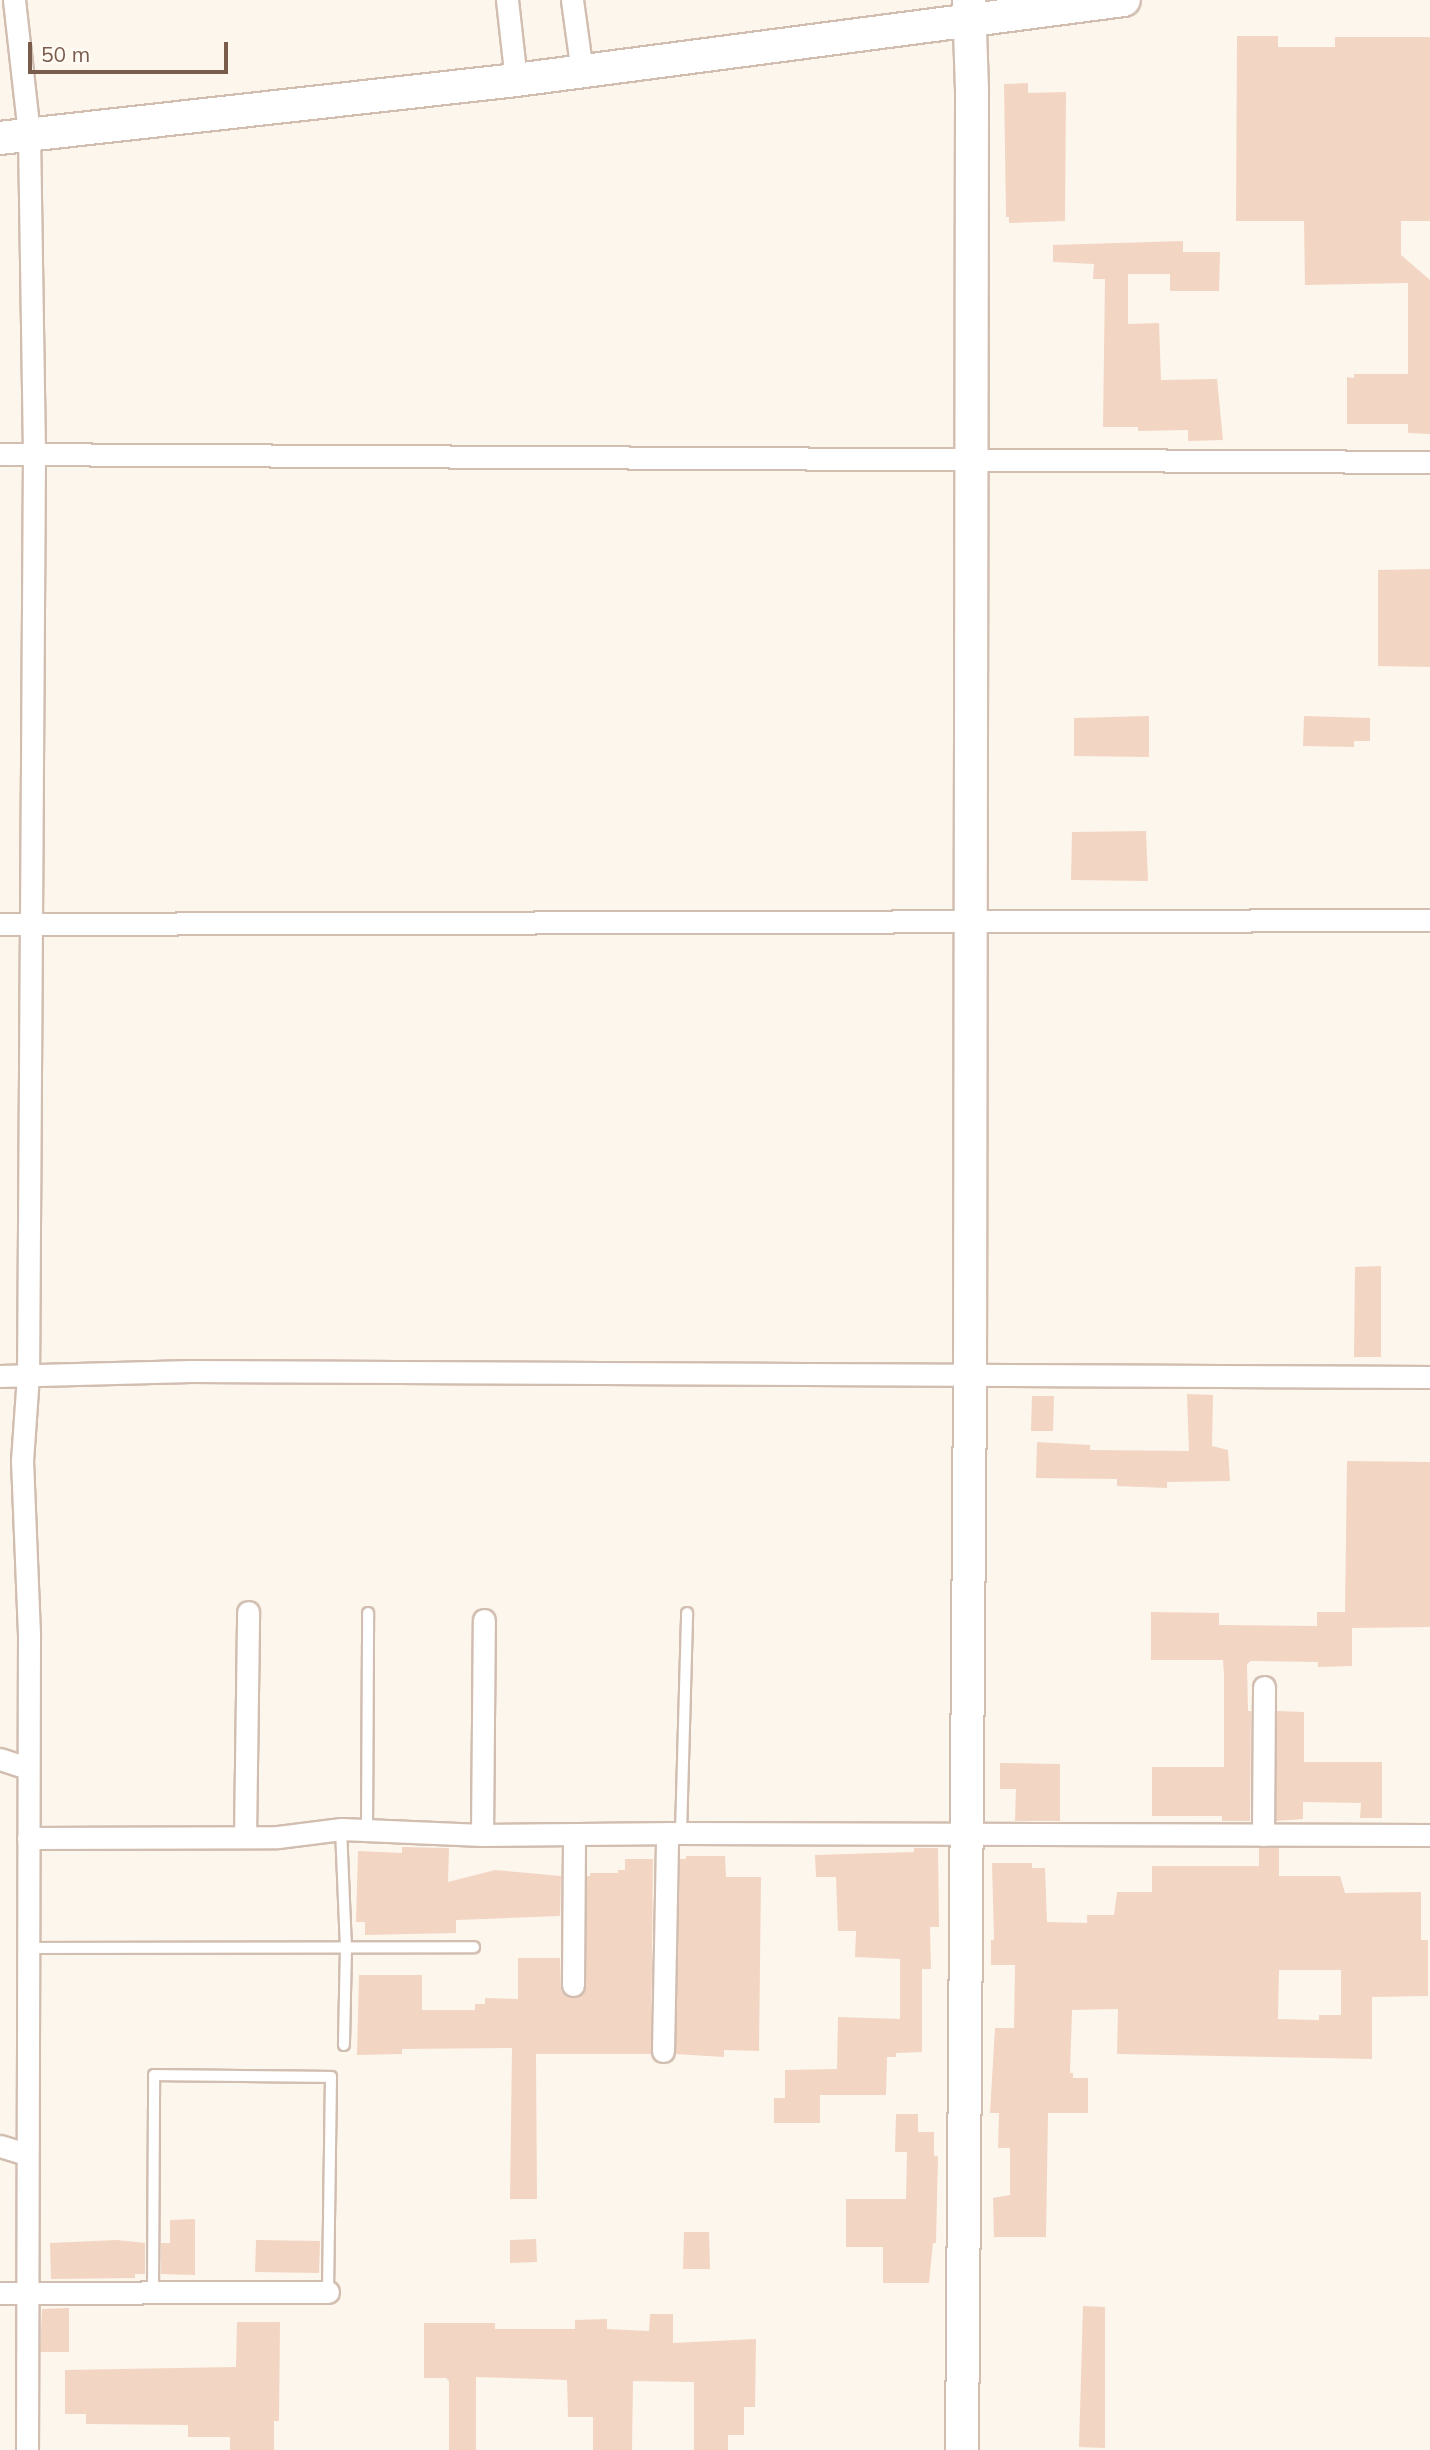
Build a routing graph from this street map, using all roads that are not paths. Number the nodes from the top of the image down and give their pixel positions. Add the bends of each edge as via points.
1 (14, 0) edge
2 (507, 0) edge
3 (572, 0) edge
4 (1124, 0) edge
5 (970, 11) edge
6 (582, 72) junction
7 (516, 80) junction
8 (15, 136) edge
9 (0, 454) edge
10 (34, 454) junction
11 (970, 460) junction
12 (1430, 462) edge
13 (971, 919) junction
14 (1430, 920) edge
15 (0, 924) edge
16 (32, 925) junction
17 (0, 1376) edge
18 (28, 1376) junction
19 (970, 1377) junction
20 (1430, 1377) edge
21 (248, 1612) dead end
22 (368, 1613) dead end
23 (687, 1613) dead end
24 (484, 1620) dead end
25 (1264, 1687) dead end
26 (0, 1759) edge
27 (29, 1768) junction
28 (341, 1829) junction
29 (367, 1830) junction
30 (674, 1833) junction
31 (968, 1834) junction
32 (482, 1835) junction
33 (574, 1835) junction
34 (1263, 1835) junction
35 (1430, 1835) edge
36 (245, 1837) junction
37 (27, 1838) junction
38 (345, 1947) junction
39 (474, 1947) dead end
40 (27, 1948) junction
41 (573, 1985) dead end
42 (344, 2045) dead end
43 (663, 2051) dead end
44 (0, 2146) edge
45 (27, 2154) junction
46 (328, 2292) joint
47 (0, 2293) edge
48 (27, 2293) junction
49 (153, 2293) junction
50 (27, 2450) edge
51 (962, 2450) edge

1 - 8 street
2 - 7 street
3 - 6 street
4 - 5 street
5 - 6 street
5 - 11 street
6 - 7 street
7 - 8 street
8 - 10 street
9 - 10 street
10 - 11 street
10 - 16 street
11 - 12 street
11 - 13 street
13 - 14 street
13 - 16 street
13 - 19 street
15 - 16 street
16 - 18 street
17 - 18 street
18 - 19 street via 204,1371
18 - 27 street via 22,1460
19 - 20 street
19 - 31 street
21 - 36 street
22 - 29 lane
23 - 30 lane
24 - 32 street
25 - 34 street
26 - 27 street
27 - 37 street
28 - 29 street
28 - 36 street
28 - 38 lane
29 - 32 street
30 - 31 street
30 - 33 street
30 - 43 street
31 - 34 street
31 - 51 street
32 - 33 street
33 - 41 street
34 - 35 street
36 - 37 street
37 - 40 street
38 - 39 lane
38 - 40 lane
38 - 42 lane
40 - 45 street
44 - 45 street
45 - 48 street
46 - 49 street
46 - 49 lane via 331,2077 154,2075
47 - 48 street
48 - 49 street
48 - 50 street

